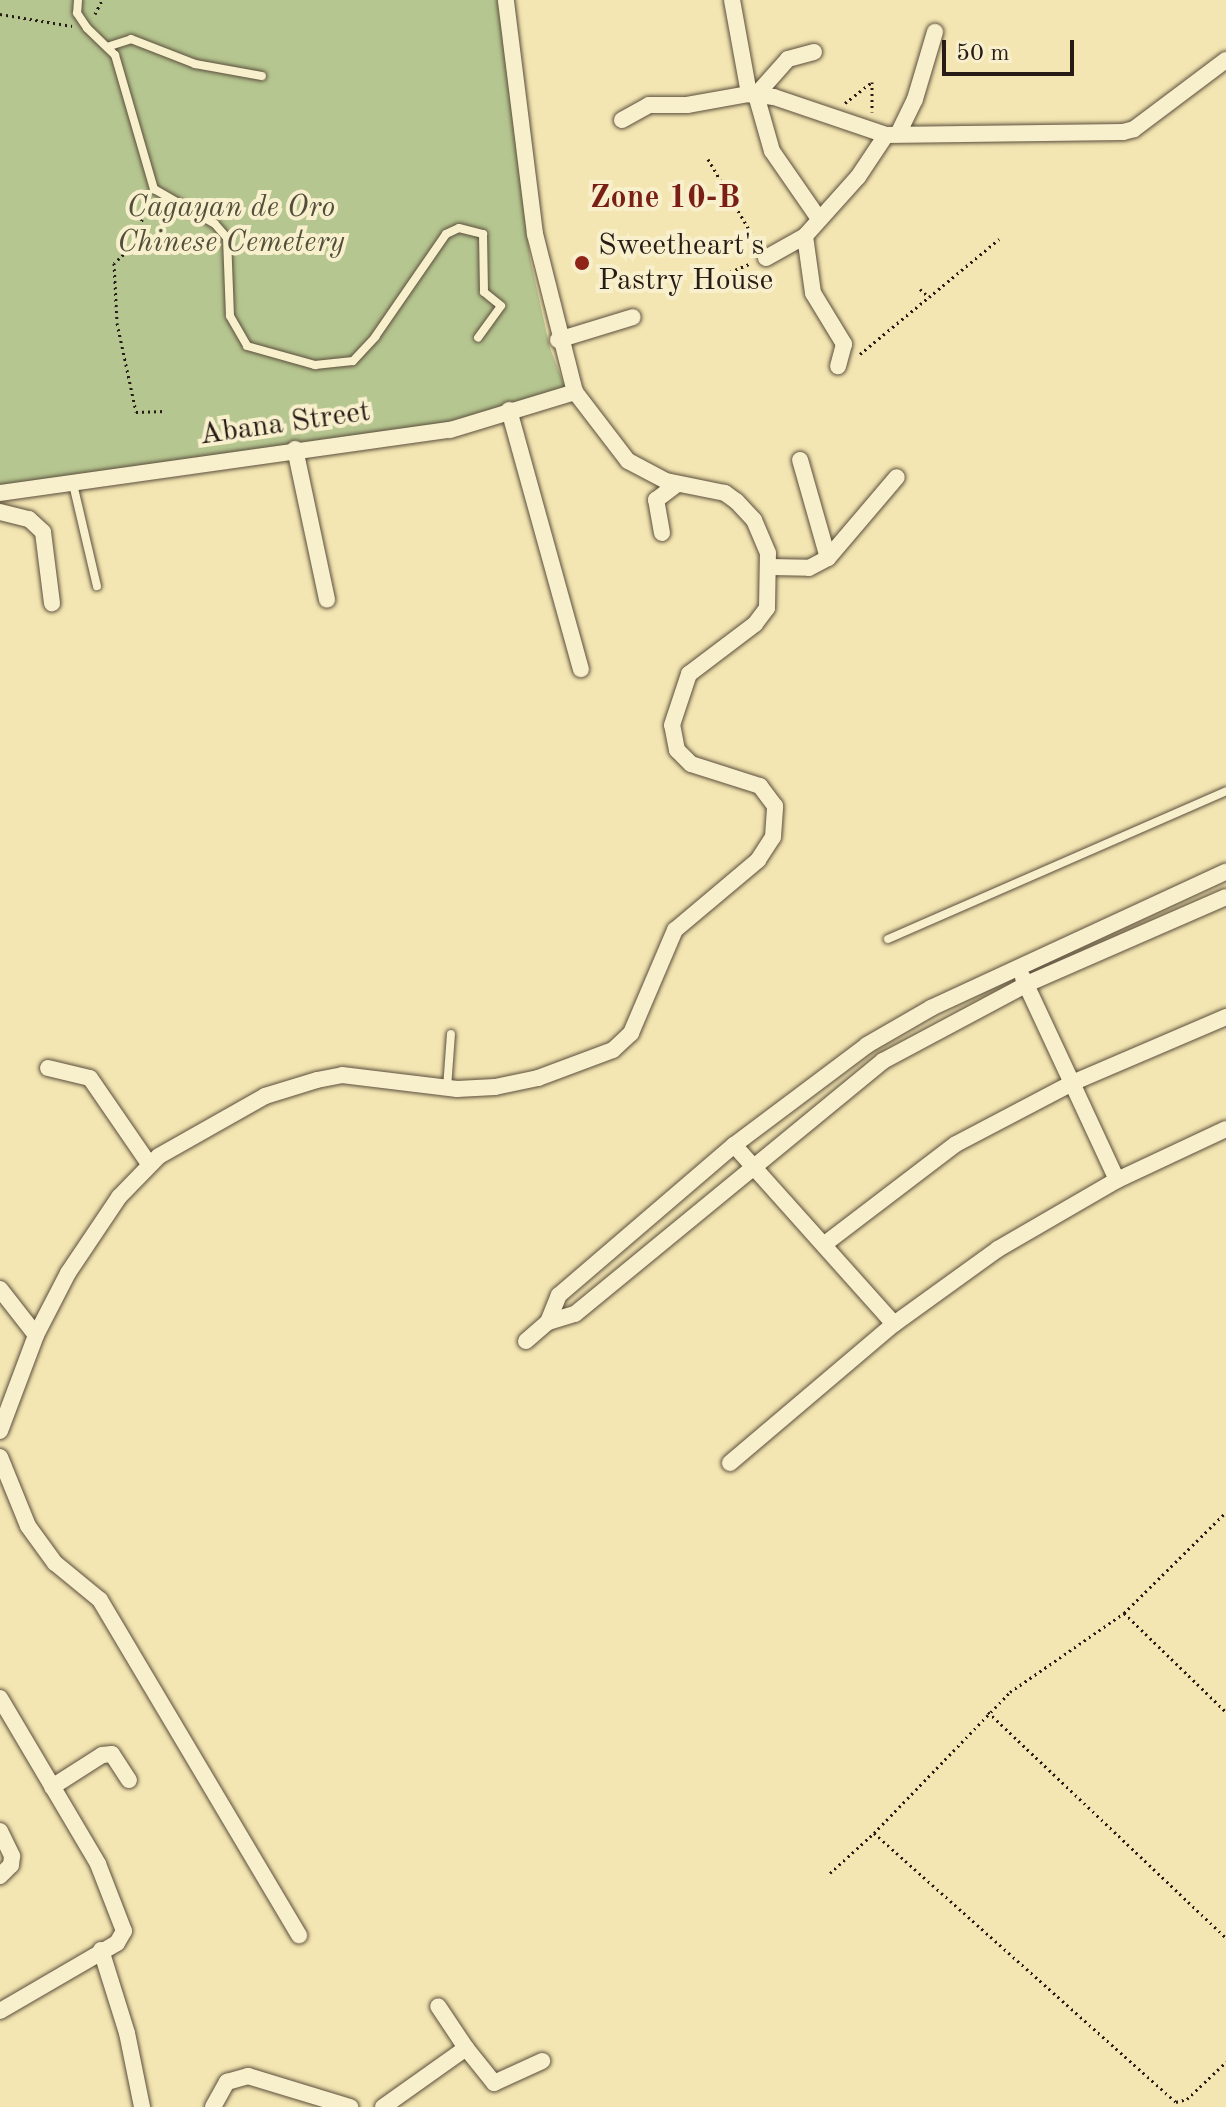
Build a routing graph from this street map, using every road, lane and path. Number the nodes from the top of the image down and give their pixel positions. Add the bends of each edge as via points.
1 (78, 0) edge
2 (506, 0) edge
3 (732, 0) edge
4 (0, 14) edge
5 (87, 28) junction
6 (935, 32) dead end
7 (110, 46) junction
8 (814, 52) dead end
9 (1226, 60) edge
10 (262, 76) dead end
11 (753, 94) junction
12 (831, 117) junction
13 (622, 120) dead end
14 (868, 128) junction
15 (892, 134) junction
16 (708, 159) dead end
17 (146, 172) junction
18 (819, 219) junction
19 (805, 236) junction
20 (999, 239) dead end
21 (766, 258) junction
22 (730, 272) dead end
23 (920, 289) dead end
24 (929, 297) junction
25 (633, 317) dead end
26 (478, 338) dead end
27 (558, 340) junction
28 (838, 366) joint
29 (575, 392) junction
30 (509, 410) junction
31 (165, 411) dead end
32 (295, 449) junction
33 (800, 460) dead end
34 (897, 477) dead end
35 (73, 484) junction
36 (677, 484) junction
37 (0, 493) edge
38 (0, 512) edge
39 (662, 533) dead end
40 (828, 558) junction
41 (770, 567) junction
42 (97, 586) dead end
43 (327, 600) dead end
44 (52, 603) dead end
45 (581, 669) dead end
46 (1226, 791) edge
47 (1220, 875) edge
48 (1225, 899) edge
49 (888, 939) dead end
50 (1019, 968) junction
51 (1027, 984) junction
52 (1226, 1017) edge
53 (451, 1034) dead end
54 (867, 1045) junction
55 (883, 1061) junction
56 (48, 1068) dead end
57 (1072, 1083) junction
58 (447, 1088) junction
59 (1226, 1129) edge
60 (734, 1145) junction
61 (149, 1164) junction
62 (752, 1165) junction
63 (1117, 1180) junction
64 (826, 1243) junction
65 (0, 1289) edge
66 (548, 1322) junction
67 (894, 1324) junction
68 (36, 1335) junction
69 (526, 1341) dead end
70 (1, 1425) edge
71 (0, 1457) edge
72 (730, 1463) dead end
73 (1226, 1512) edge
74 (1124, 1613) junction
75 (0, 1698) edge
76 (988, 1712) junction
77 (1226, 1712) edge
78 (129, 1780) dead end
79 (52, 1787) junction
80 (0, 1831) edge
81 (874, 1833) junction
82 (830, 1873) dead end
83 (0, 1876) edge
84 (299, 1935) dead end
85 (1226, 1938) edge
86 (101, 1950) junction
87 (438, 2006) dead end
88 (0, 2011) edge
89 (466, 2048) junction
90 (542, 2061) dead end
91 (1226, 2062) edge
92 (142, 2107) edge
93 (213, 2107) edge
94 (350, 2107) edge
95 (383, 2107) edge

1 - 5 lane via 77,13
2 - 27 street via 535,234
3 - 11 street
4 - 5 path
5 - 7 lane
6 - 15 street via 915,99
7 - 10 lane via 131,39 195,64
7 - 17 lane via 145,151
8 - 11 street via 788,59
9 - 15 street via 1134,129
11 - 12 street
11 - 13 street via 649,105
11 - 18 street via 772,151
12 - 14 street
12 - 14 path via 872,82 876,100
14 - 15 street
15 - 18 street
16 - 21 path
17 - 26 lane via 154,189 215,224 227,238 230,316 247,346 315,365 353,361 446,234 459,228 483,234 488,250 484,292 501,306
17 - 31 path via 141,238 114,263 117,323 136,412
18 - 19 street
19 - 21 street
19 - 28 street via 813,293 844,344
20 - 24 path
21 - 22 path
23 - 24 path
24 - 28 path via 837,373
25 - 27 street
27 - 29 street
29 - 30 street, Abana Street
29 - 36 street via 628,461
30 - 32 street, Abana Street via 450,430
30 - 45 street
32 - 35 street, Abana Street
32 - 43 street
33 - 40 street
34 - 40 street
35 - 37 street, Abana Street
35 - 42 lane
36 - 39 street via 656,500
36 - 41 street via 725,493 736,501 761,533
38 - 44 street via 29,519 43,532
40 - 41 street via 809,568
41 - 58 street via 767,608 755,624 689,674 672,725 677,750 685,760 726,777 751,780 768,796 777,820 768,850 680,924 631,1033 613,1050 538,1078 495,1087
46 - 49 lane
47 - 48 street
47 - 50 street
48 - 51 street
50 - 51 street
50 - 54 street
51 - 55 street
51 - 57 street
52 - 57 street
53 - 58 lane
54 - 55 street
54 - 60 street
55 - 62 street
56 - 61 street via 90,1078
57 - 63 street
57 - 64 street via 956,1144
58 - 61 street via 367,1076 317,1080 229,1114
59 - 63 street
60 - 62 street
60 - 66 street via 559,1295
61 - 68 street via 119,1197 68,1273
62 - 64 street
62 - 66 street via 575,1314
63 - 67 street via 998,1249
64 - 67 street
65 - 68 street
66 - 69 street
67 - 72 street
68 - 70 street
71 - 84 street via 28,1526 55,1563 100,1600
73 - 74 path
74 - 76 path via 1029,1675
74 - 77 path
75 - 79 street
76 - 81 path
76 - 85 path
78 - 79 street via 112,1754
79 - 86 street via 98,1864 123,1919 123,1937
80 - 83 street via 12,1856
81 - 82 path
81 - 91 path via 1176,2102 1187,2099
86 - 88 street
86 - 92 street via 127,2033
87 - 89 street
89 - 90 street via 494,2083
89 - 95 street
93 - 94 street via 227,2082 248,2076

